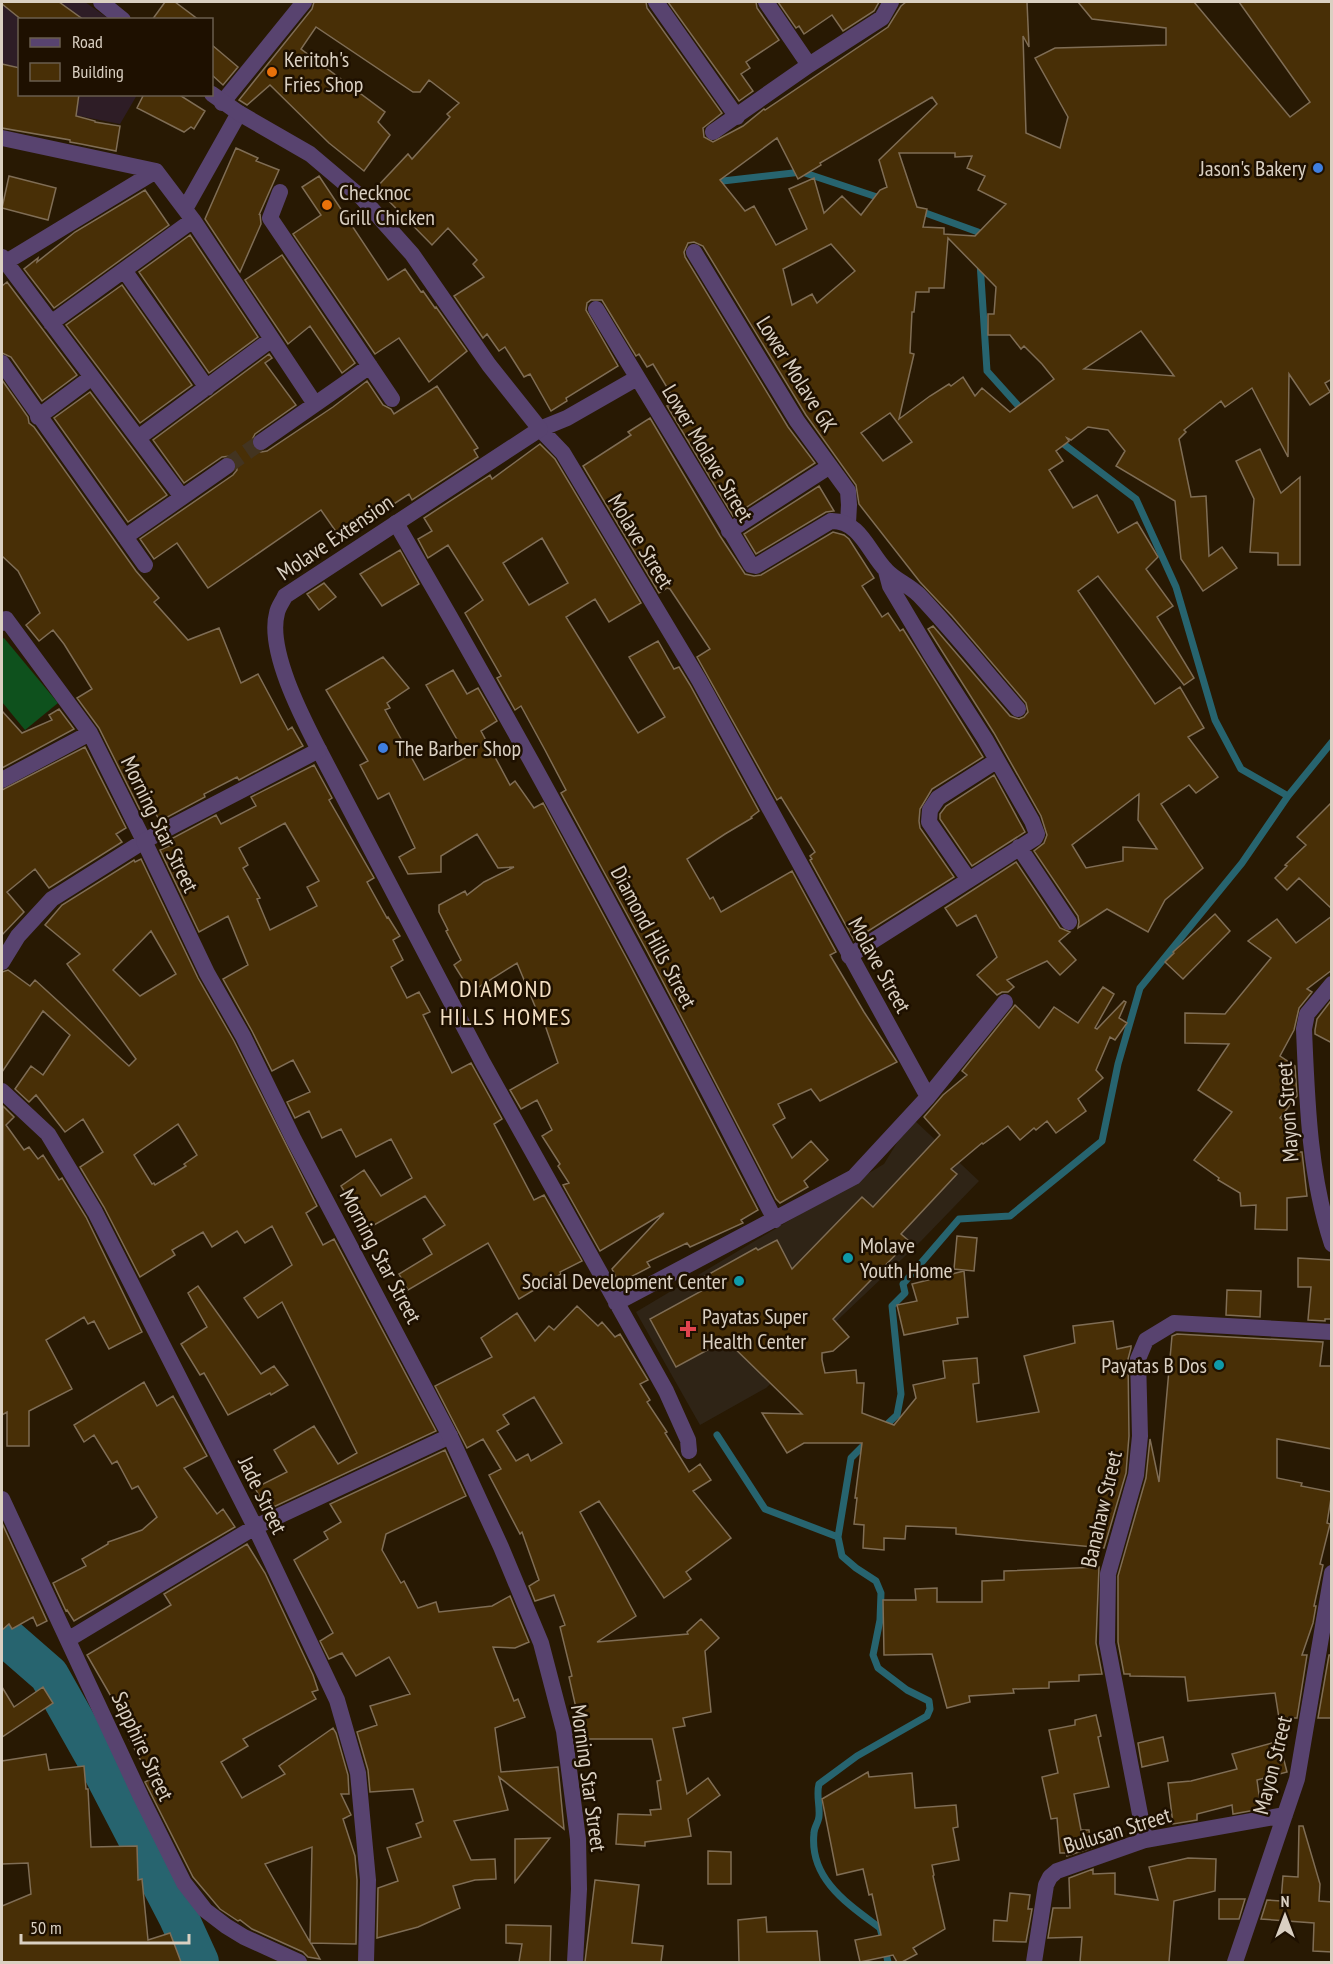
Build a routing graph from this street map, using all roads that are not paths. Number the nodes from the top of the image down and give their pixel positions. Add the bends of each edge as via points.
1 (101, 2) edge
2 (304, 2) edge
3 (656, 2) edge
4 (766, 2) edge
5 (891, 2) edge
6 (121, 18) edge
7 (809, 65) junction
8 (217, 99) edge
9 (239, 113) junction
10 (737, 117) junction
11 (713, 132) dead end
12 (2, 138) edge
13 (156, 171) junction
14 (280, 192) dead end
15 (189, 214) junction
16 (693, 252) dead end
17 (4, 260) edge
18 (124, 270) junction
19 (596, 309) dead end
20 (51, 323) junction
21 (272, 339) junction
22 (2, 363) edge
23 (370, 366) junction
24 (92, 377) junction
25 (637, 378) junction
26 (207, 388) junction
27 (392, 399) dead end
28 (315, 404) junction
29 (38, 417) junction
30 (540, 429) junction
31 (138, 438) junction
32 (261, 442) tunnel mouth
33 (227, 466) tunnel mouth
34 (830, 466) junction
35 (182, 497) junction
36 (839, 522) junction
37 (396, 523) junction
38 (729, 531) junction
39 (125, 537) junction
40 (145, 565) dead end
41 (886, 571) junction
42 (4, 621) edge
43 (1018, 709) dead end
44 (90, 733) junction
45 (319, 750) junction
46 (996, 761) junction
47 (2, 780) edge
48 (144, 841) junction
49 (1019, 847) junction
50 (969, 880) junction
51 (1069, 922) dead end
52 (849, 956) junction
53 (2, 962) edge
54 (1332, 984) edge
55 (1005, 1002) dead end
56 (2, 1091) edge
57 (928, 1097) junction
58 (775, 1220) junction
59 (1332, 1244) edge
60 (616, 1303) junction
61 (1332, 1332) edge
62 (450, 1436) junction
63 (689, 1451) dead end
64 (2, 1498) edge
65 (255, 1527) junction
66 (1332, 1573) edge
67 (69, 1639) junction
68 (1285, 1815) junction
69 (1145, 1840) junction
70 (299, 1962) edge
71 (366, 1962) edge
72 (574, 1962) edge
73 (1034, 1962) edge
74 (1235, 1962) edge

1 - 6 street
2 - 8 street
3 - 10 street
4 - 7 street
5 - 7 street via 882,18
7 - 10 street
8 - 9 street, Molave Street
9 - 15 street
9 - 30 street, Molave Street via 310,154 362,198 412,254 489,365
10 - 11 street
12 - 13 street
13 - 15 street
13 - 17 street
14 - 23 street via 270,218
15 - 18 street
15 - 21 street
16 - 34 street, Lower Molave GK via 797,421
17 - 20 street
18 - 20 street
18 - 26 street
19 - 25 street
20 - 24 street
21 - 26 street
21 - 28 street
22 - 29 street
23 - 27 street
23 - 28 street
24 - 29 street
24 - 31 street
25 - 30 street, Lower Molave Street
25 - 38 street, Lower Molave Street
26 - 31 street
28 - 32 street
29 - 39 street
30 - 37 street, Molave Extension
30 - 52 street, Molave Street via 563,453 699,680
31 - 35 street
33 - 35 street
34 - 36 street, Lower Molave GK via 848,491 849,505
34 - 38 street
35 - 39 street
36 - 38 street, Lower Molave Street via 756,566 751,565
36 - 41 street via 861,536
37 - 45 street, Molave Extension via 285,596 276,613 276,641 286,678
37 - 58 street, Diamond Hills Street via 600,885
39 - 40 street
41 - 43 street via 916,592
41 - 46 street via 890,586
42 - 44 street, Morning Star Street
44 - 47 street
44 - 48 street, Morning Star Street
45 - 48 street
45 - 60 street via 483,1063
46 - 49 street via 1037,834
46 - 50 street via 938,798 930,810 928,822
48 - 53 street via 52,899 18,936
48 - 62 street, Morning Star Street via 207,973
49 - 50 street
49 - 51 street
50 - 52 street
52 - 57 street, Molave Street
54 - 59 street, Mayon Street via 1307,1014 1304,1029 1312,1161
55 - 57 street
56 - 65 street, Jade Street via 48,1134 95,1212
57 - 58 street via 854,1177
58 - 60 street
60 - 63 street via 666,1392 688,1440
61 - 69 street, Banahaw Street via 1174,1323 1146,1340 1138,1359 1140,1436 1136,1475 1108,1574 1107,1643
62 - 65 street
62 - 72 street, Morning Star Street via 541,1643 564,1731 578,1839
64 - 67 street, Sapphire Street
65 - 67 street
65 - 71 street, Jade Street via 337,1700 358,1773 368,1880
66 - 68 street, Mayon Street via 1297,1779
67 - 70 street, Sapphire Street via 184,1883 205,1910 226,1926
68 - 69 street, Bulusan Street
68 - 74 street, Mayon Street
69 - 73 street, Bulusan Street via 1057,1871 1050,1877

